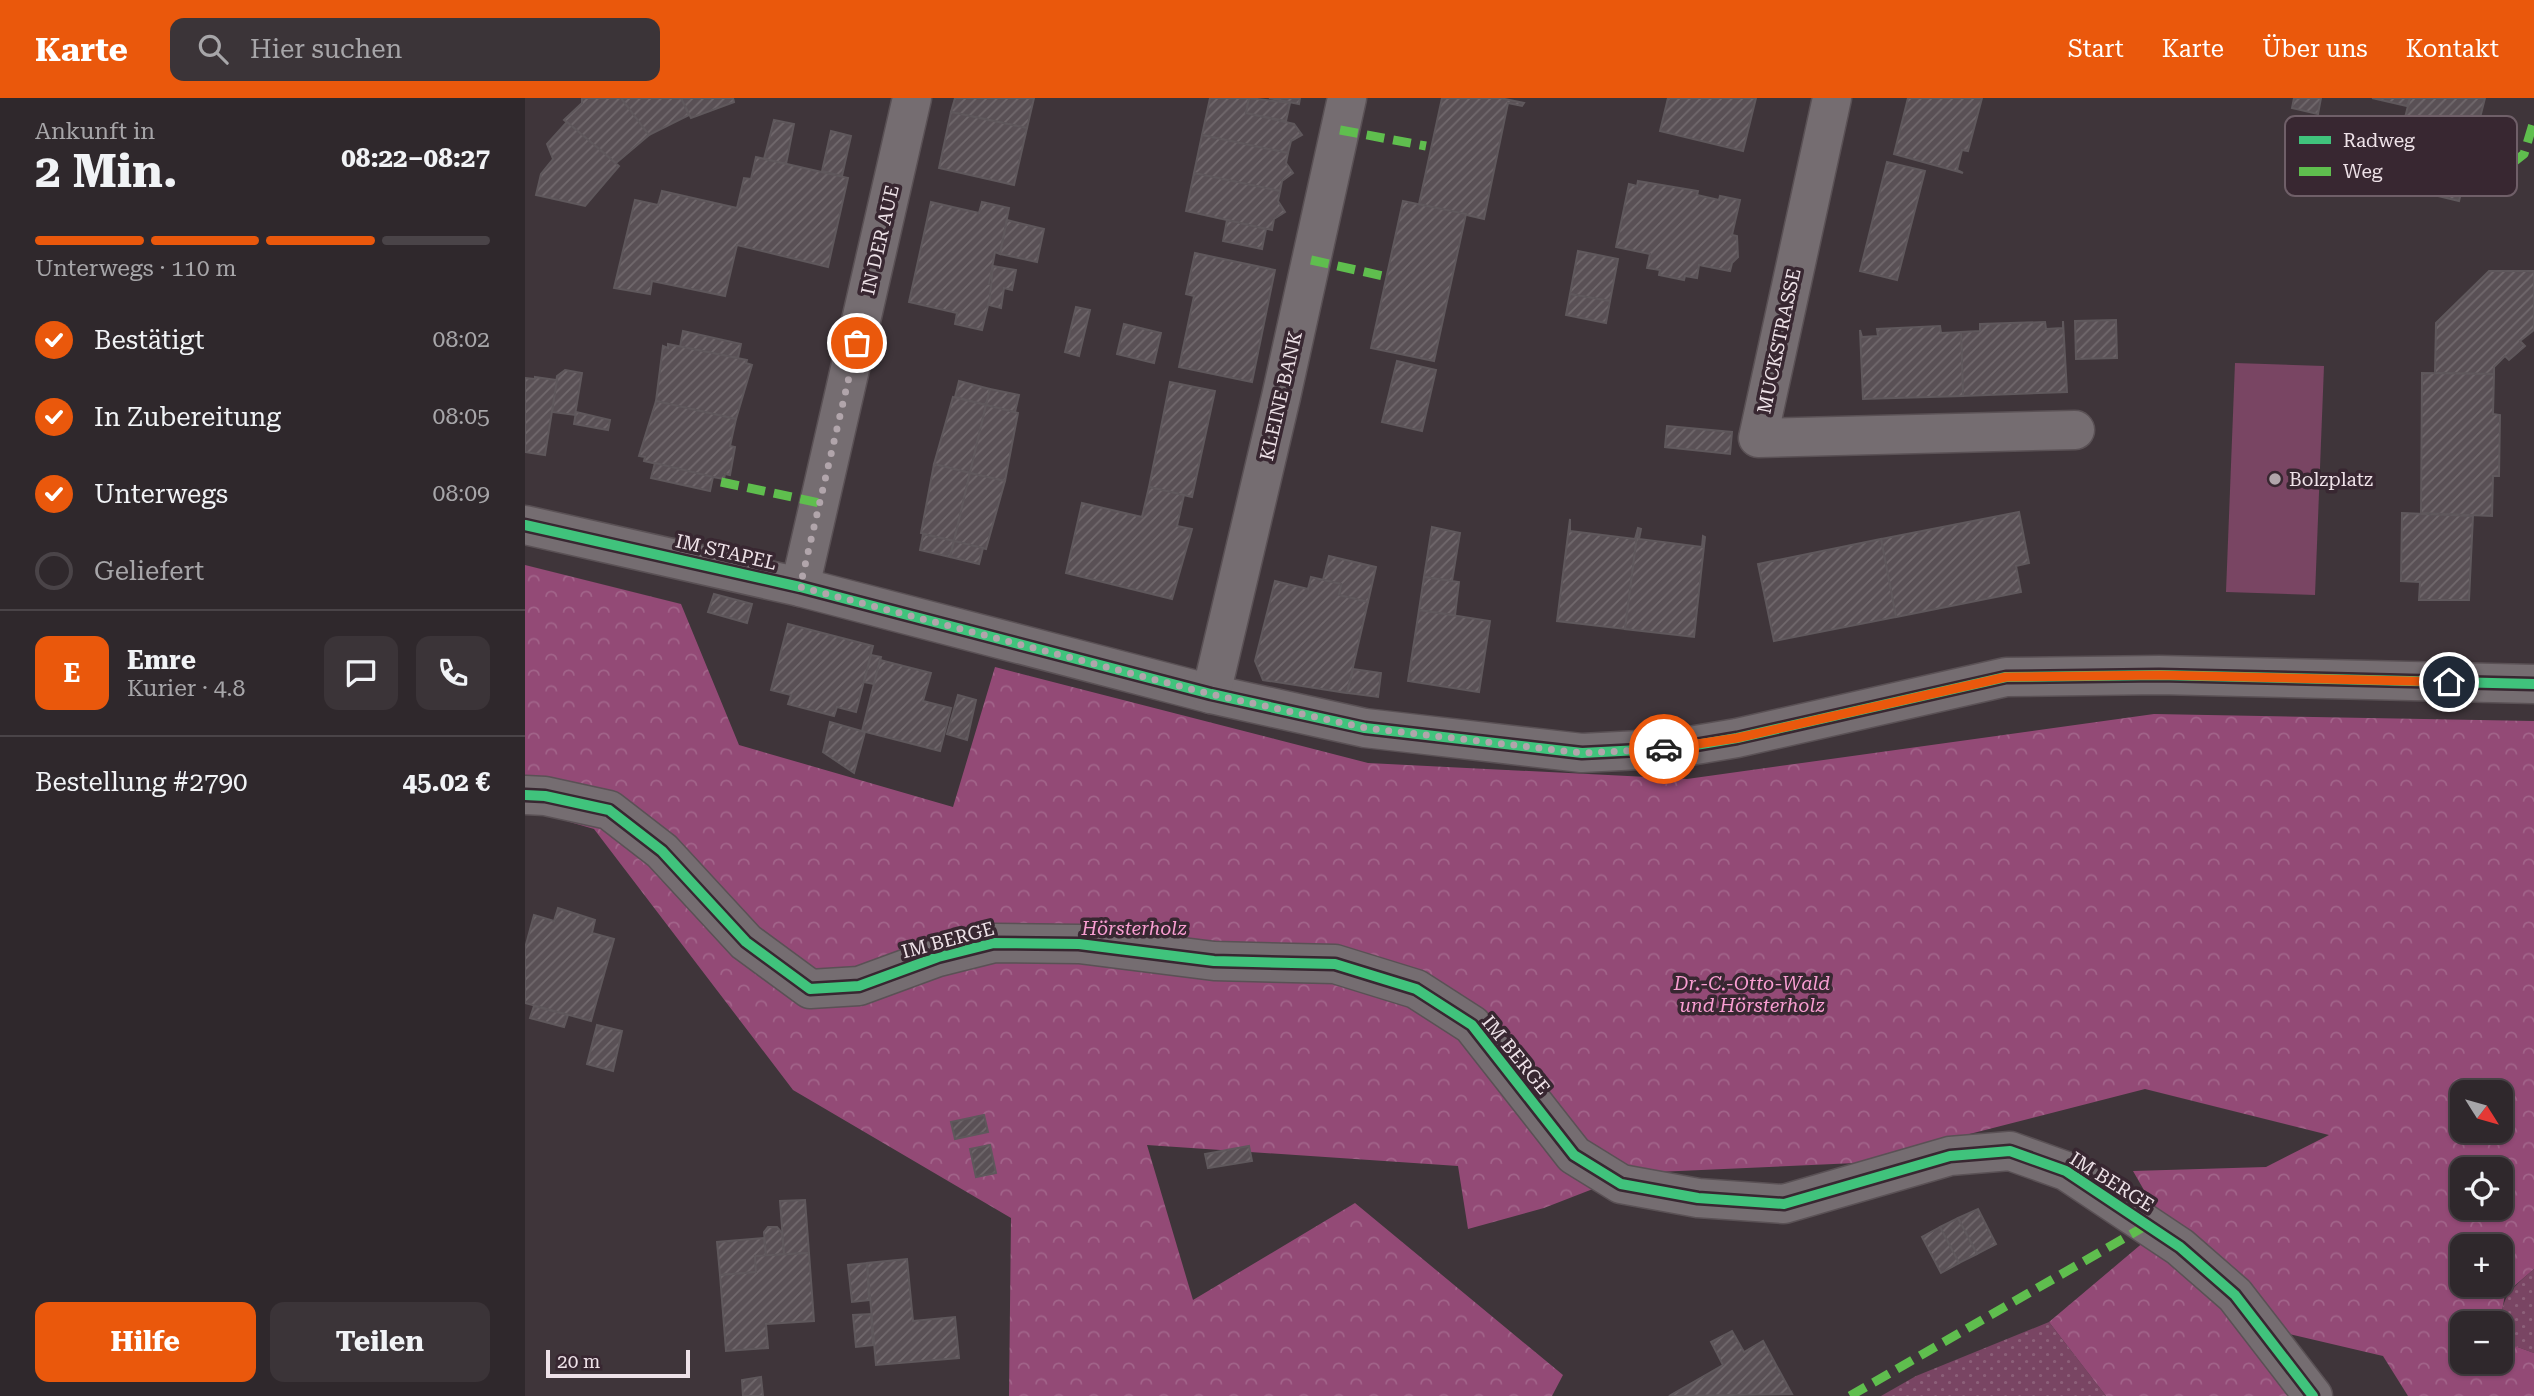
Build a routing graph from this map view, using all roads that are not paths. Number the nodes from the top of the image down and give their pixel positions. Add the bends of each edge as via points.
1 (912, 98) edge
2 (1347, 98) edge
3 (1832, 98) edge
4 (2075, 430) dead end
5 (525, 526) edge
6 (800, 587) junction
7 (2534, 684) edge
8 (1210, 694) junction
9 (525, 795) edge
10 (2313, 1396) edge

1 - 6 street, IN DER AUE
2 - 8 street, KLEINE BANK
3 - 4 street, MUCKSTRASSE via 1758,438
5 - 6 street, IM STAPEL
6 - 8 street, IM STAPEL
7 - 8 street, IM STAPEL via 2159,675 2006,677 1737,738 1678,748 1582,753 1366,728
9 - 10 street, IM BERGE via 609,810 662,851 746,942 810,989 859,986 938,957 994,943 1079,944 1214,961 1335,964 1416,989 1472,1025 1574,1156 1621,1184 1698,1198 1784,1204 1949,1156 2010,1151 2066,1171 2180,1247 2235,1295

